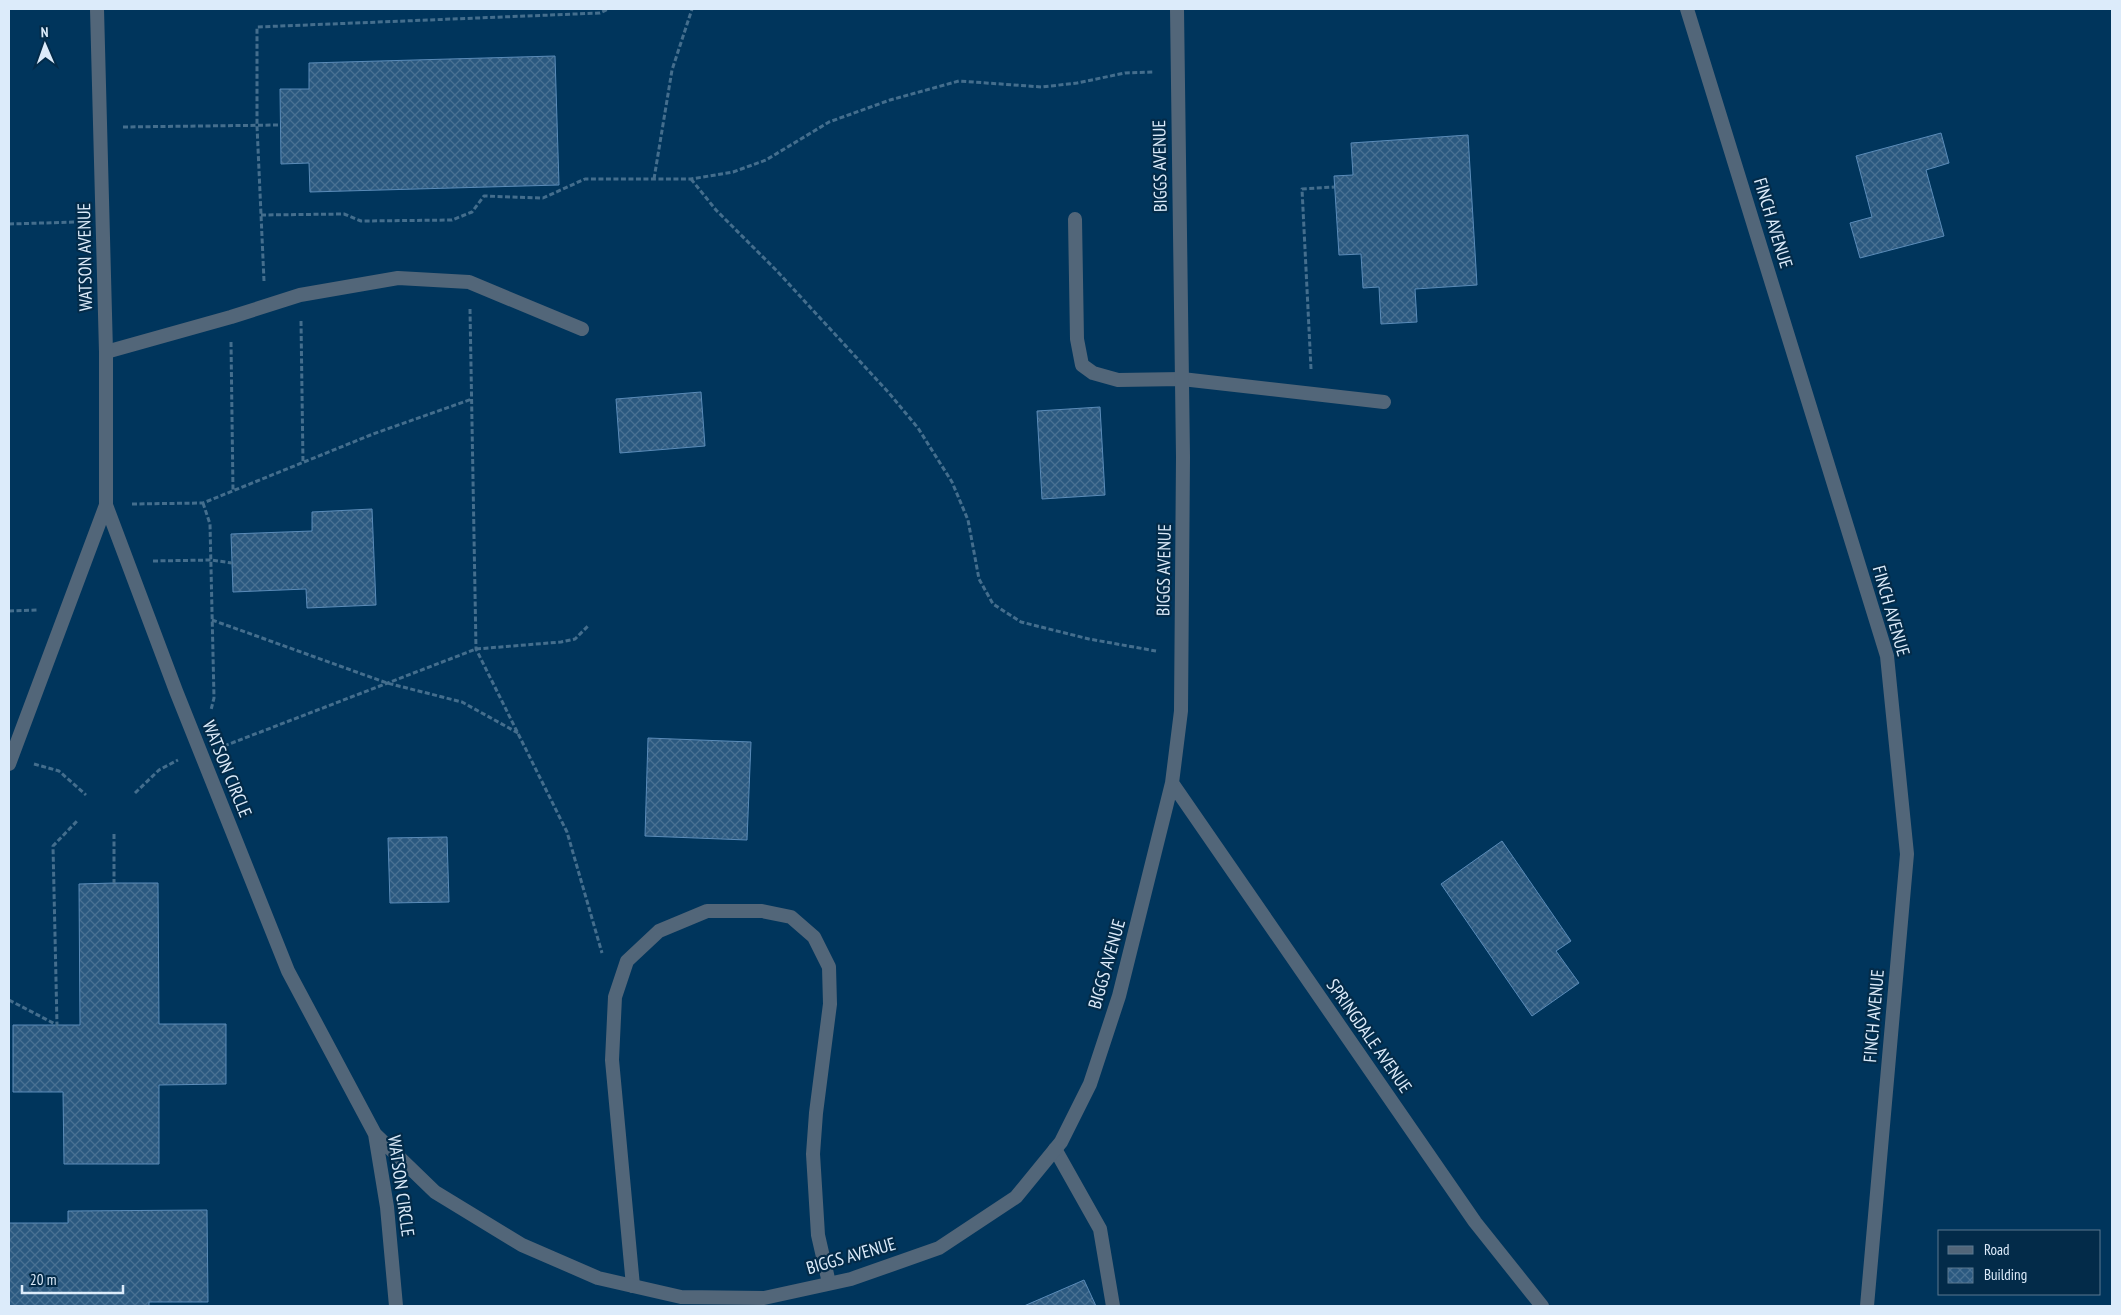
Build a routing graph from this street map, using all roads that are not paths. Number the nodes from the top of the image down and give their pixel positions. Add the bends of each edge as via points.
1 (98, 9) edge
2 (1177, 9) edge
3 (1687, 9) edge
4 (1075, 218) dead end
5 (582, 329) dead end
6 (106, 352) junction
7 (1182, 379) junction
8 (1384, 402) dead end
9 (106, 504) junction
10 (10, 761) edge
11 (1172, 783) junction
12 (375, 1134) junction
13 (1055, 1149) junction
14 (829, 1283) junction
15 (633, 1286) junction
16 (682, 1302) edge
17 (396, 1306) edge
18 (1113, 1306) edge
19 (1542, 1306) edge
20 (1867, 1306) edge

1 - 6 street, WATSON AVENUE
2 - 7 street, BIGGS AVENUE
3 - 20 street, FINCH AVENUE via 1887,656 1907,854
4 - 7 street via 1077,339 1082,365 1092,373 1118,380
5 - 6 street via 469,282 398,278 300,295
6 - 9 street, WATSON AVENUE
7 - 8 street
7 - 11 street, BIGGS AVENUE via 1181,711
9 - 10 street
9 - 12 street, WATSON CIRCLE via 288,971
11 - 13 street, BIGGS AVENUE via 1119,996 1090,1084
11 - 19 street, SPRINGDALE AVENUE via 1475,1222
12 - 15 street, BIGGS AVENUE via 435,1192 522,1245 598,1278
12 - 17 street, WATSON CIRCLE via 387,1207
13 - 14 street, BIGGS AVENUE via 1016,1197 938,1248 851,1279
13 - 18 street via 1100,1229
14 - 15 street via 818,1234 813,1154 830,1004 829,967 814,937 791,917 762,911 707,911 659,931 627,961 614,997 612,1060
14 - 16 street, BIGGS AVENUE via 764,1298
15 - 16 street, BIGGS AVENUE

